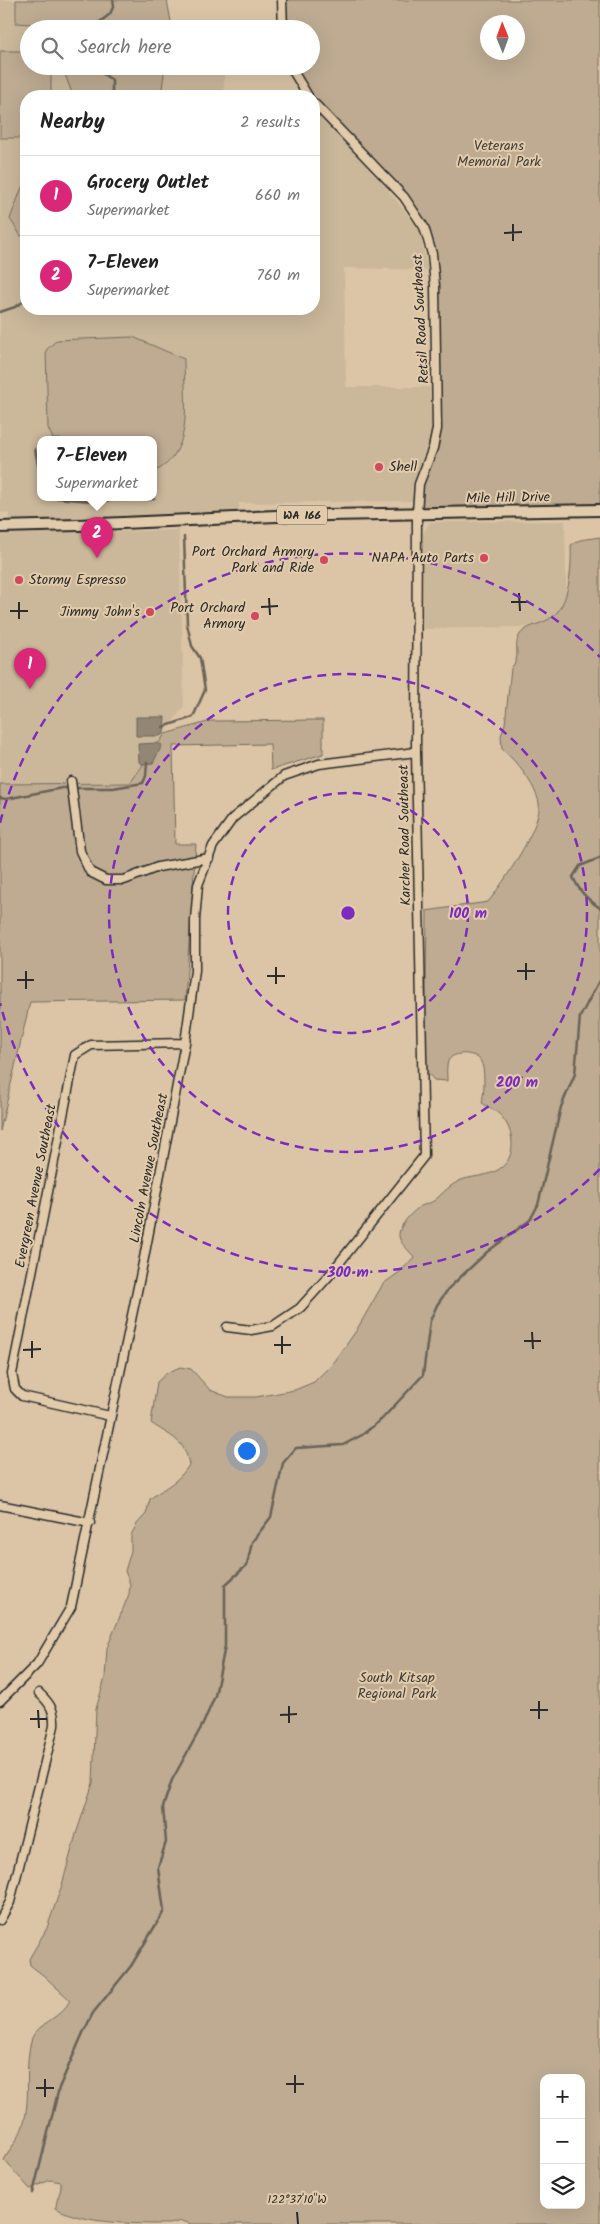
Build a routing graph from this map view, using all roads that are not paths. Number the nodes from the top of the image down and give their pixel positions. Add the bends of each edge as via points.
1 (282, 0) edge
2 (283, 20) edge
3 (295, 75) edge
4 (304, 90) edge
5 (320, 109) edge
6 (600, 510) edge
7 (417, 513) junction
8 (0, 527) edge
9 (416, 752) junction
10 (72, 781) dead end
11 (209, 858) junction
12 (185, 1042) junction
13 (227, 1327) dead end
14 (110, 1416) junction
15 (0, 1505) edge
16 (90, 1523) junction
17 (39, 1693) dead end
18 (0, 1701) edge
19 (0, 1920) edge

1 - 2 street
3 - 4 street
5 - 7 street, Retsil Road Southeast via 404,197 419,217 428,239 435,286 437,429 419,484
6 - 7 main road, Mile Hill Drive / WA 166
7 - 8 main road, WA 166
7 - 9 street, Karcher Road Southeast
9 - 11 street, Lincoln Avenue Southeast via 319,764 284,776 233,818 213,846
9 - 13 street, Karcher Road Southeast via 424,1156 300,1308 273,1326 251,1330
10 - 11 street via 80,851 90,872 106,880 124,880 158,867
11 - 12 street, Lincoln Avenue Southeast via 198,885 194,920 195,972
12 - 14 street, Lincoln Avenue Southeast
12 - 14 street, Evergreen Avenue Southeast via 91,1045 75,1055 12,1374 16,1389 22,1396
14 - 16 street, Lincoln Avenue Southeast
15 - 16 street
16 - 18 street, Lincoln Avenue Southeast via 72,1607 37,1664
17 - 19 street via 52,1707 54,1726 10,1902

